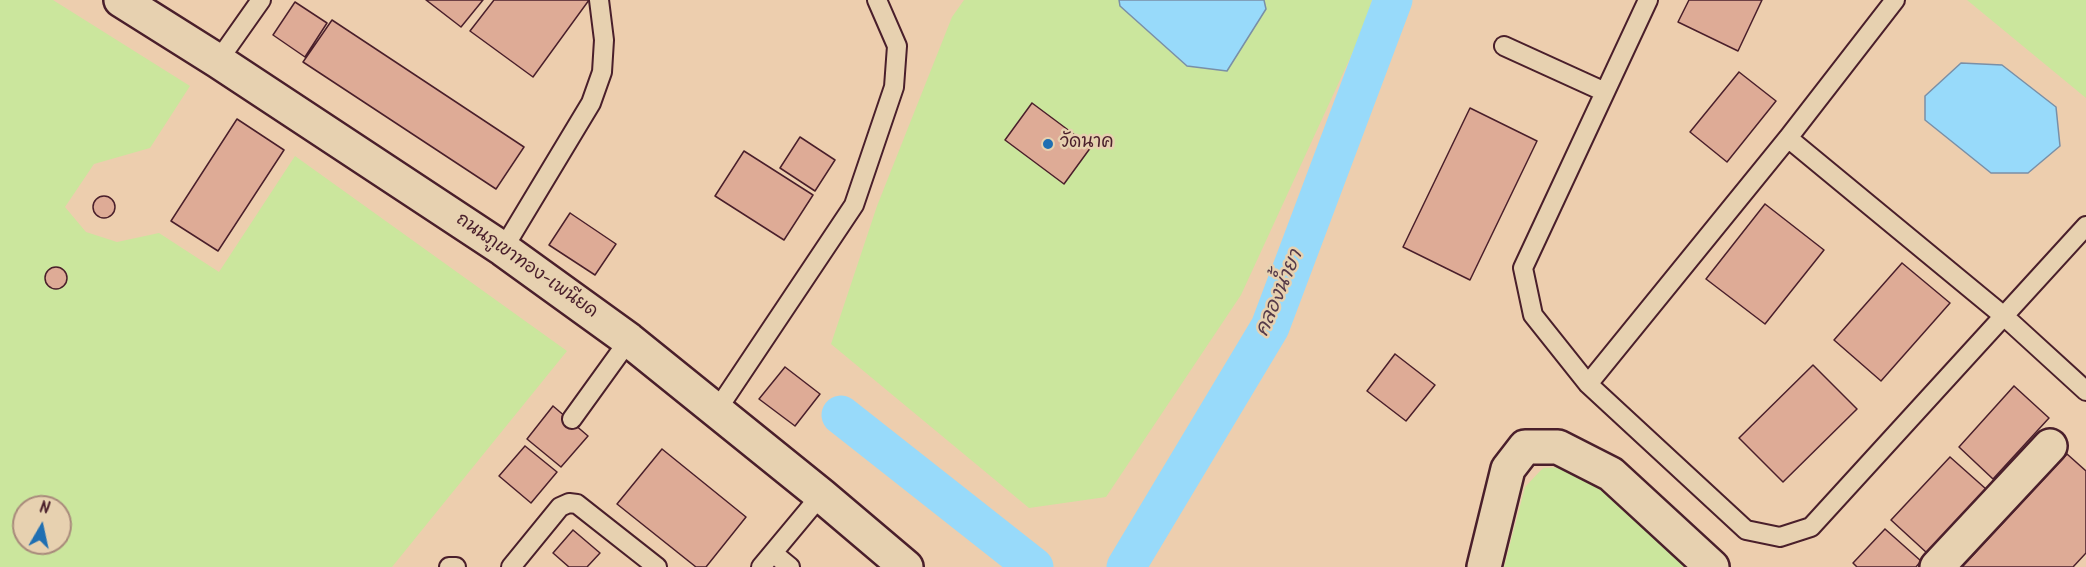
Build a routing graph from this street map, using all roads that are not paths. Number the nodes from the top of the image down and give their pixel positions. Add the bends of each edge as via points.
1 (121, 0) edge
2 (261, 0) edge
3 (599, 0) edge
4 (877, 0) edge
5 (1648, 0) edge
6 (1895, 0) edge
7 (1504, 46) dead end
8 (218, 61) junction
9 (1605, 92) junction
10 (1788, 138) junction
11 (2086, 226) edge
12 (503, 249) junction
13 (2005, 317) junction
14 (629, 340) junction
15 (1588, 384) junction
16 (2086, 391) edge
17 (717, 410) junction
18 (572, 419) dead end
19 (2050, 446) dead end
20 (821, 495) junction
21 (767, 560) edge
22 (449, 567) edge
23 (456, 567) edge
24 (511, 567) edge
25 (657, 567) edge
26 (790, 567) edge
27 (906, 567) edge
28 (1484, 567) edge
29 (1712, 567) edge
30 (1937, 567) edge

1 - 8 main road, ถนนภูเขาทอง-เพนียด
2 - 8 lane
3 - 12 lane via 604,40 602,72 591,103
4 - 17 lane via 897,46 894,87 855,205
5 - 9 lane
6 - 10 lane
7 - 9 lane
8 - 12 main road, ถนนภูเขาทอง-เพนียด
9 - 15 lane via 1524,268 1533,315
10 - 13 lane
10 - 15 lane
11 - 13 lane
12 - 14 main road, ถนนภูเขาทอง-เพนียด
13 - 15 lane via 1811,527 1780,537 1746,530
13 - 16 lane
14 - 17 main road, ถนนภูเขาทอง-เพนียด
14 - 18 lane
17 - 20 main road, ถนนภูเขาทอง-เพนียด
19 - 30 main road
20 - 21 lane
20 - 27 main road, ถนนภูเขาทอง-เพนียด
21 - 26 lane
22 - 23 lane
24 - 25 lane via 560,507 569,503 577,504
28 - 29 main road via 1508,469 1525,447 1557,447 1611,474

